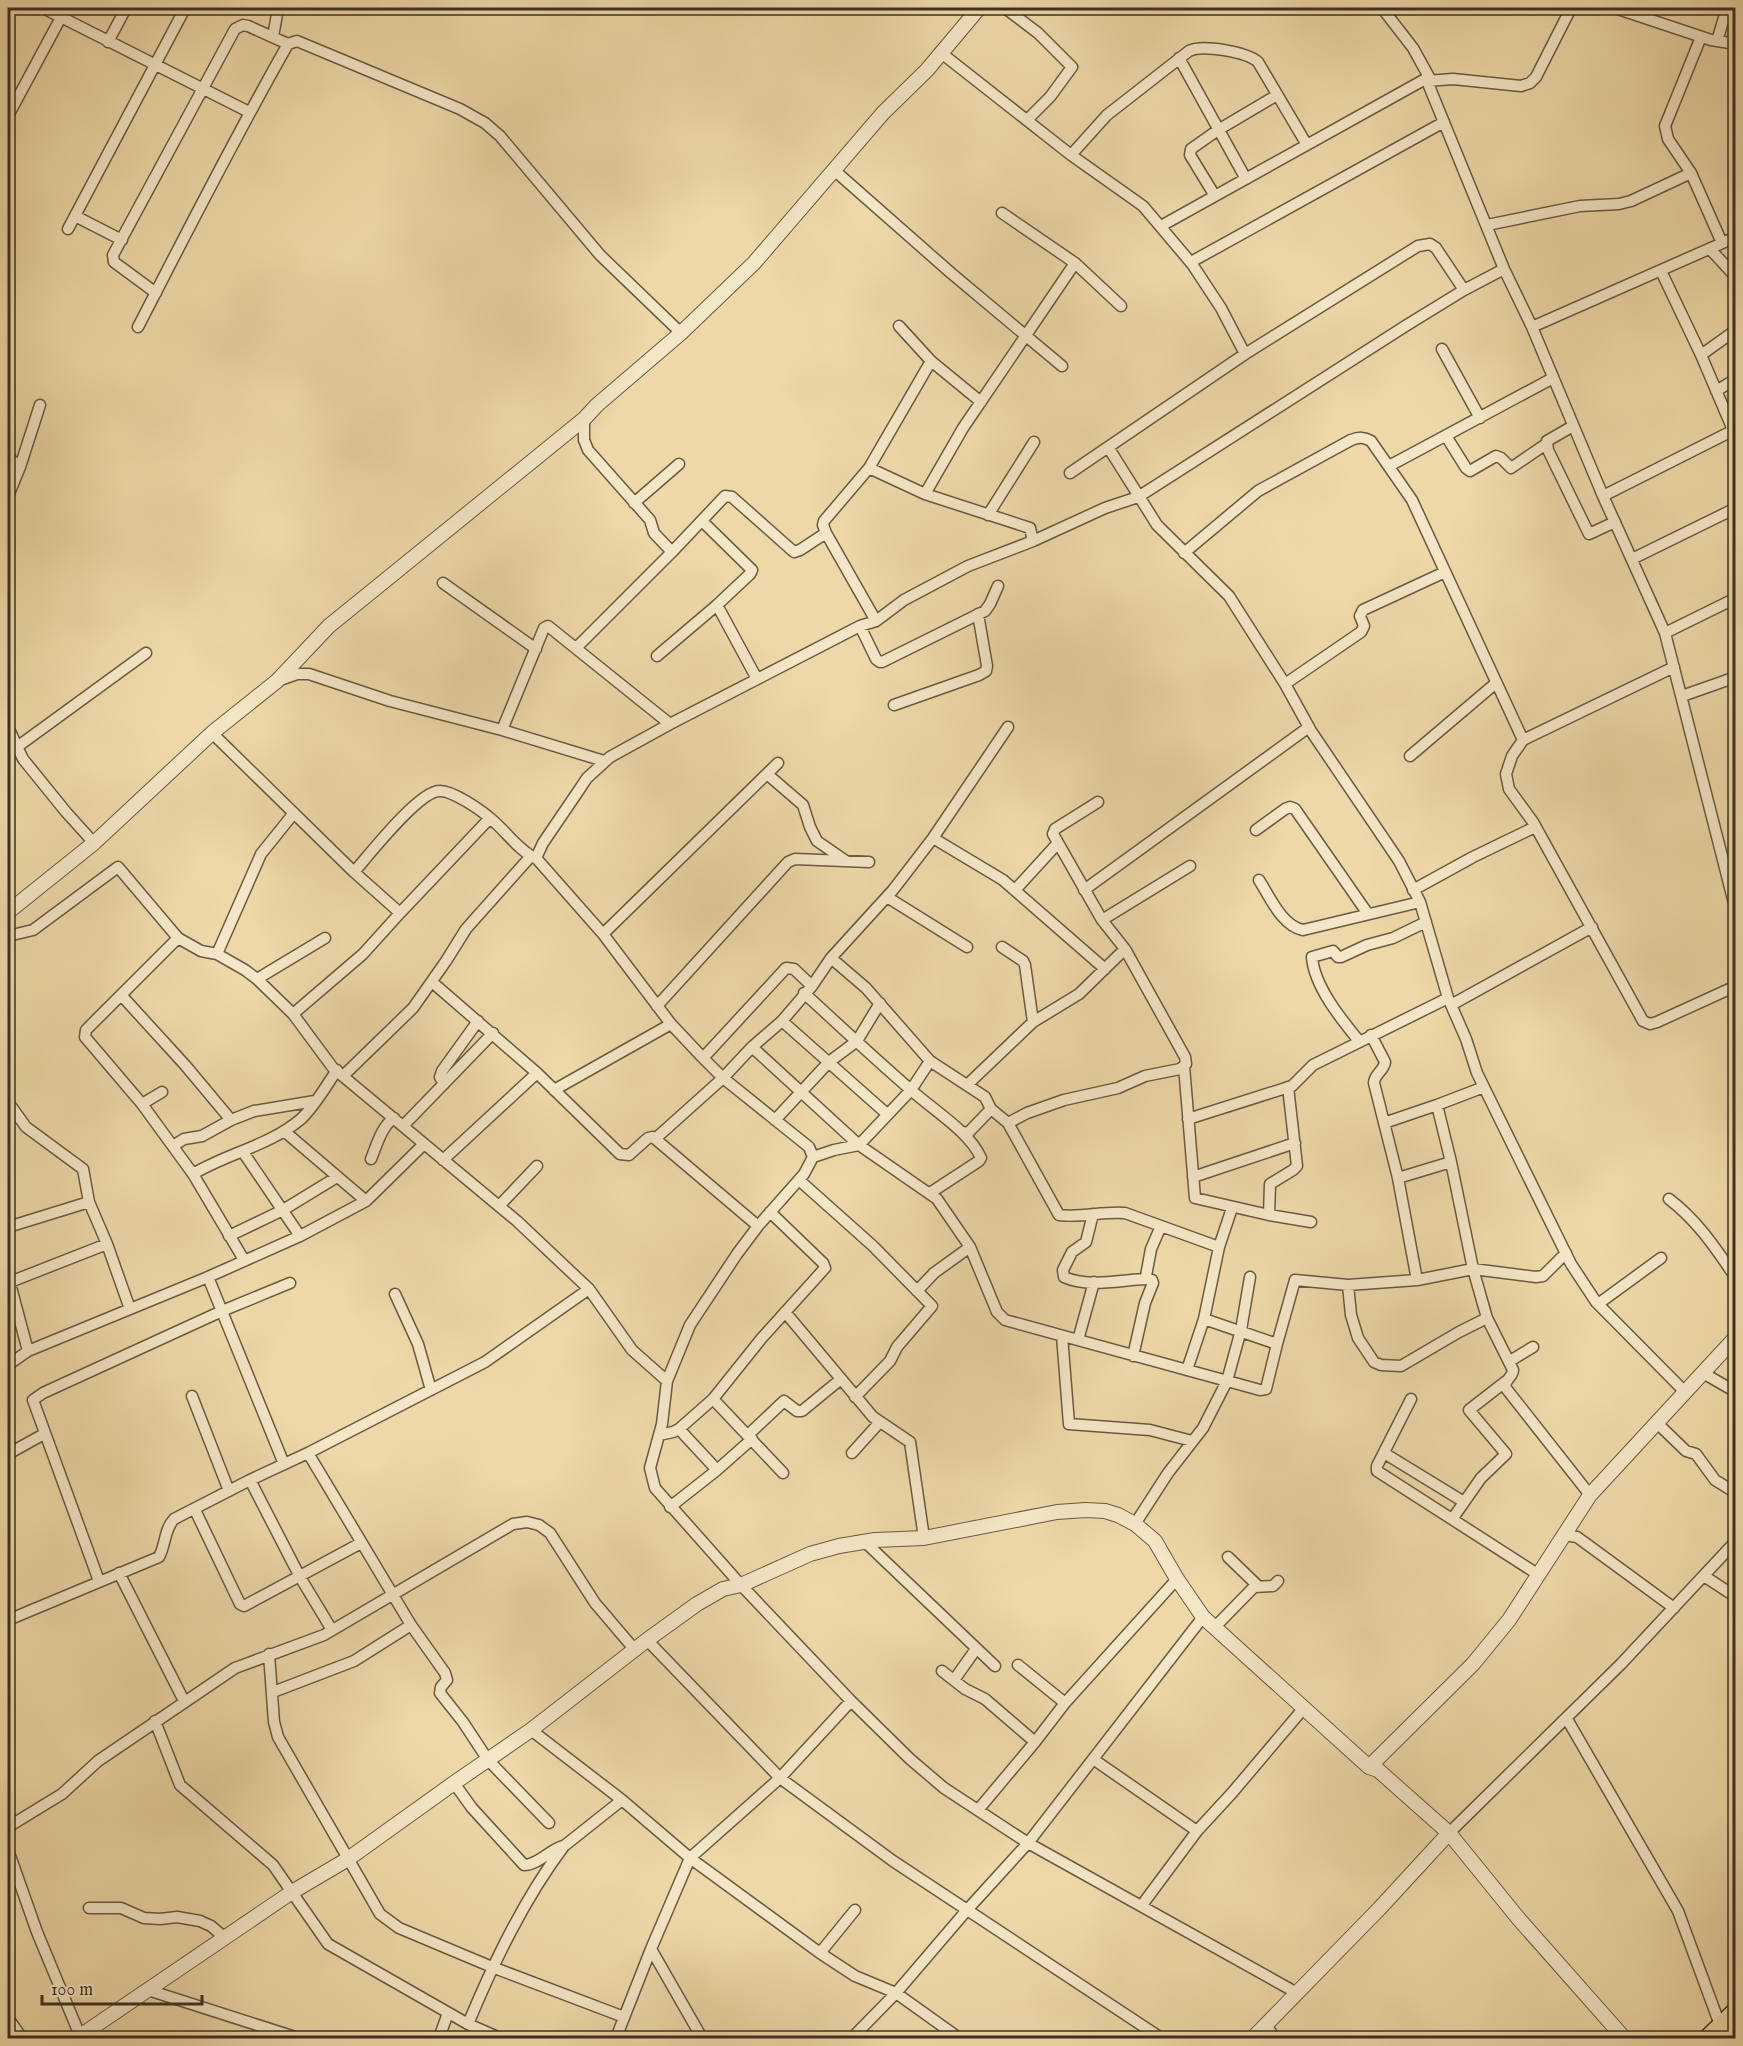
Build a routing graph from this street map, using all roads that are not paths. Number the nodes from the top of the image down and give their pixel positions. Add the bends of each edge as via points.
1 (43, 8) edge
2 (126, 8) edge
3 (278, 8) edge
4 (979, 8) edge
5 (1005, 8) edge
6 (1382, 8) edge
7 (1571, 8) edge
8 (1615, 8) edge
9 (1727, 8) edge
10 (63, 12) edge
11 (183, 12) dead end
12 (273, 37) junction
13 (1701, 37) junction
14 (1718, 41) junction
15 (108, 42) junction
16 (288, 44) junction
17 (1736, 44) edge
18 (940, 52) junction
19 (1179, 58) junction
20 (156, 66) junction
21 (1428, 79) junction
22 (202, 89) junction
23 (1277, 95) junction
24 (249, 112) junction
25 (8, 116) edge
26 (1027, 120) junction
27 (1444, 122) junction
28 (1218, 130) junction
29 (1307, 145) junction
30 (1071, 155) junction
31 (834, 170) junction
32 (1691, 173) junction
33 (1246, 179) junction
34 (1215, 196) junction
35 (1002, 213) dead end
36 (75, 216) junction
37 (1486, 225) junction
38 (1161, 226) junction
39 (68, 229) dead end
40 (1736, 237) edge
41 (122, 240) junction
42 (1722, 243) junction
43 (1710, 249) junction
44 (1191, 262) junction
45 (1076, 263) junction
46 (1504, 269) junction
47 (1661, 271) junction
48 (1736, 277) edge
49 (1464, 290) junction
50 (156, 293) junction
51 (1121, 306) dead end
52 (899, 326) dead end
53 (138, 327) dead end
54 (1532, 327) junction
55 (1736, 330) edge
56 (681, 333) junction
57 (1026, 337) junction
58 (1442, 349) dead end
59 (1245, 354) junction
60 (1701, 355) junction
61 (932, 361) junction
62 (1062, 366) dead end
63 (1553, 378) junction
64 (1736, 379) edge
65 (1716, 391) junction
66 (981, 402) junction
67 (40, 405) dead end
68 (1480, 418) junction
69 (584, 419) junction
70 (1574, 426) junction
71 (1734, 434) edge
72 (1446, 436) junction
73 (1034, 442) dead end
74 (1546, 444) junction
75 (1108, 447) junction
76 (8, 457) edge
77 (679, 464) dead end
78 (20, 466) junction
79 (1389, 466) junction
80 (869, 468) junction
81 (1070, 473) dead end
82 (925, 494) junction
83 (8, 496) edge
84 (1603, 496) junction
85 (1138, 497) junction
86 (634, 503) junction
87 (1736, 508) edge
88 (988, 515) junction
89 (702, 520) junction
90 (1615, 522) junction
91 (826, 533) junction
92 (1033, 541) junction
93 (672, 552) junction
94 (1185, 553) junction
95 (1632, 559) junction
96 (1445, 572) junction
97 (443, 583) dead end
98 (998, 586) dead end
99 (1736, 598) edge
100 (717, 605) junction
101 (978, 614) junction
102 (876, 621) junction
103 (860, 626) junction
104 (1665, 633) junction
105 (576, 648) junction
106 (536, 649) junction
107 (146, 653) dead end
108 (657, 656) dead end
109 (1674, 667) junction
110 (1736, 677) edge
111 (757, 679) junction
112 (277, 681) junction
113 (1497, 683) junction
114 (1285, 684) junction
115 (1682, 696) junction
116 (894, 705) dead end
117 (670, 724) junction
118 (8, 727) edge
119 (1008, 727) dead end
120 (1309, 727) junction
121 (502, 730) junction
122 (212, 733) junction
123 (1523, 740) junction
124 (17, 747) junction
125 (1410, 756) dead end
126 (604, 761) junction
127 (778, 763) dead end
128 (767, 774) junction
129 (1098, 802) dead end
130 (294, 813) junction
131 (490, 818) junction
132 (1535, 827) junction
133 (1256, 830) dead end
134 (933, 838) junction
135 (94, 843) junction
136 (1058, 843) junction
137 (533, 857) junction
138 (846, 861) junction
139 (868, 862) dead end
140 (1190, 866) dead end
141 (354, 872) junction
142 (1259, 880) dead end
143 (1016, 890) junction
144 (1084, 890) junction
145 (1413, 890) junction
146 (1733, 890) edge
147 (887, 897) junction
148 (1420, 902) junction
149 (1736, 911) edge
150 (8, 912) edge
151 (400, 913) junction
152 (1368, 914) junction
153 (1102, 920) junction
154 (1426, 922) junction
155 (1592, 927) junction
156 (603, 934) junction
157 (8, 936) edge
158 (178, 938) junction
159 (326, 938) dead end
160 (967, 947) dead end
161 (1002, 947) dead end
162 (1125, 949) junction
163 (217, 954) junction
164 (831, 958) junction
165 (1105, 969) junction
166 (257, 979) junction
167 (432, 982) junction
168 (1736, 986) edge
169 (808, 989) junction
170 (122, 996) junction
171 (1450, 1002) junction
172 (880, 1003) junction
173 (657, 1006) junction
174 (293, 1014) junction
175 (478, 1021) junction
176 (782, 1021) junction
177 (1033, 1022) junction
178 (671, 1024) junction
179 (493, 1033) junction
180 (1371, 1035) junction
181 (857, 1041) junction
182 (1359, 1041) junction
183 (752, 1047) junction
184 (703, 1058) junction
185 (930, 1061) junction
186 (829, 1062) junction
187 (1184, 1066) junction
188 (340, 1073) junction
189 (537, 1073) junction
190 (723, 1078) junction
191 (444, 1084) junction
192 (967, 1085) junction
193 (1288, 1087) junction
194 (1484, 1087) junction
195 (554, 1090) junction
196 (911, 1090) junction
197 (162, 1092) dead end
198 (801, 1092) junction
199 (315, 1101) junction
200 (8, 1102) edge
201 (142, 1104) junction
202 (1437, 1105) junction
203 (992, 1109) junction
204 (887, 1114) junction
205 (394, 1118) junction
206 (1188, 1119) junction
207 (231, 1120) junction
208 (775, 1120) junction
209 (1008, 1123) junction
210 (1384, 1123) junction
211 (403, 1126) junction
212 (284, 1131) junction
213 (962, 1132) junction
214 (655, 1139) junction
215 (1295, 1143) junction
216 (424, 1144) junction
217 (859, 1145) junction
218 (173, 1146) junction
219 (243, 1152) junction
220 (813, 1157) junction
221 (371, 1159) dead end
222 (443, 1160) junction
223 (1451, 1162) junction
224 (537, 1166) dead end
225 (193, 1174) junction
226 (337, 1177) junction
227 (1192, 1177) junction
228 (1398, 1178) junction
229 (799, 1180) junction
230 (930, 1193) junction
231 (1670, 1199) dead end
232 (366, 1201) junction
233 (89, 1202) junction
234 (499, 1206) junction
235 (1232, 1208) junction
236 (283, 1210) junction
237 (770, 1212) junction
238 (1093, 1214) junction
239 (1269, 1215) junction
240 (1311, 1222) dead end
241 (758, 1226) junction
242 (1161, 1226) junction
243 (8, 1227) edge
244 (229, 1236) junction
245 (300, 1236) junction
246 (107, 1244) junction
247 (970, 1247) junction
248 (1219, 1247) junction
249 (1566, 1253) junction
250 (1661, 1258) dead end
251 (244, 1260) junction
252 (1473, 1269) junction
253 (208, 1277) junction
254 (1250, 1277) dead end
255 (1146, 1278) junction
256 (1736, 1278) edge
257 (9, 1279) edge
258 (1417, 1280) junction
259 (1094, 1282) junction
260 (290, 1283) dead end
261 (1348, 1285) junction
262 (589, 1289) junction
263 (917, 1291) junction
264 (395, 1294) dead end
265 (1598, 1304) junction
266 (130, 1308) junction
267 (222, 1311) junction
268 (785, 1312) junction
269 (1487, 1318) junction
270 (1204, 1319) junction
271 (1241, 1330) junction
272 (1062, 1336) junction
273 (1736, 1337) edge
274 (1078, 1341) junction
275 (1277, 1344) junction
276 (1533, 1347) dead end
277 (28, 1351) junction
278 (1133, 1356) junction
279 (1510, 1361) junction
280 (8, 1365) edge
281 (1188, 1370) junction
282 (1703, 1373) junction
283 (841, 1379) junction
284 (667, 1381) junction
285 (1227, 1381) junction
286 (1505, 1382) junction
287 (431, 1390) junction
288 (1736, 1392) edge
289 (1686, 1393) junction
290 (192, 1396) dead end
291 (855, 1397) junction
292 (713, 1399) junction
293 (1411, 1399) dead end
294 (879, 1423) junction
295 (1657, 1423) junction
296 (679, 1429) junction
297 (44, 1434) junction
298 (659, 1435) junction
299 (750, 1438) junction
300 (1192, 1441) junction
301 (852, 1453) dead end
302 (1384, 1453) junction
303 (8, 1454) edge
304 (308, 1454) junction
305 (284, 1464) junction
306 (717, 1470) junction
307 (783, 1473) dead end
308 (250, 1480) junction
309 (229, 1491) junction
310 (1736, 1493) edge
311 (1590, 1495) junction
312 (1464, 1502) junction
313 (670, 1506) junction
314 (195, 1510) junction
315 (1453, 1518) junction
316 (1135, 1524) junction
317 (1564, 1535) junction
318 (924, 1538) junction
319 (1736, 1541) edge
320 (865, 1542) junction
321 (361, 1543) junction
322 (1228, 1557) dead end
323 (119, 1573) junction
324 (1539, 1575) junction
325 (1704, 1576) junction
326 (300, 1577) junction
327 (1177, 1579) junction
328 (99, 1581) junction
329 (1278, 1581) dead end
330 (741, 1585) junction
331 (1257, 1586) junction
332 (392, 1594) junction
333 (1736, 1597) edge
334 (1674, 1608) junction
335 (1203, 1617) junction
336 (8, 1620) edge
337 (411, 1625) junction
338 (1214, 1628) junction
339 (332, 1630) junction
340 (647, 1640) junction
341 (976, 1649) junction
342 (635, 1650) junction
343 (269, 1654) junction
344 (1018, 1665) dead end
345 (995, 1666) dead end
346 (942, 1671) dead end
347 (954, 1680) junction
348 (273, 1692) junction
349 (184, 1701) junction
350 (851, 1701) junction
351 (1065, 1703) junction
352 (1303, 1709) junction
353 (1567, 1719) junction
354 (155, 1721) junction
355 (531, 1730) junction
356 (1035, 1742) junction
357 (1093, 1759) junction
358 (488, 1760) junction
359 (1369, 1767) junction
360 (780, 1778) junction
361 (454, 1783) junction
362 (622, 1800) junction
363 (978, 1810) junction
364 (549, 1822) dead end
365 (8, 1827) edge
366 (1197, 1831) junction
367 (1449, 1833) junction
368 (1028, 1843) junction
369 (564, 1846) junction
370 (8, 1850) edge
371 (690, 1858) junction
372 (348, 1859) junction
373 (292, 1892) junction
374 (1142, 1905) junction
375 (89, 1908) dead end
376 (855, 1910) dead end
377 (967, 1910) junction
378 (225, 1938) junction
379 (651, 1949) junction
380 (820, 1953) junction
381 (492, 1967) junction
382 (148, 1990) junction
383 (896, 1993) junction
384 (1297, 1993) junction
385 (1736, 2010) edge
386 (448, 2013) junction
387 (624, 2017) junction
388 (8, 2018) edge
389 (468, 2024) junction
390 (1266, 2025) junction
391 (1727, 2030) edge
392 (22, 2038) edge
393 (79, 2038) edge
394 (298, 2038) edge
395 (439, 2038) edge
396 (500, 2038) edge
397 (616, 2038) edge
398 (702, 2038) edge
399 (852, 2038) edge
400 (959, 2038) edge
401 (1161, 2038) edge
402 (1252, 2038) edge
403 (1275, 2038) edge
404 (1624, 2038) edge
405 (1707, 2038) edge

1 - 10 street
2 - 15 street
3 - 12 street
4 - 18 street
5 - 26 street via 1038,33 1072,67
6 - 21 street via 1413,48
7 - 21 street via 1530,83 1511,87
8 - 13 street
9 - 14 street
10 - 15 street
10 - 25 street
11 - 20 street
12 - 16 street
12 - 22 street via 238,26
13 - 14 street
13 - 32 street via 1665,126 1668,139
14 - 17 street
15 - 20 street
16 - 24 street
16 - 56 street via 297,41 485,123 600,255
18 - 26 street
18 - 31 street
19 - 23 street via 1201,47 1248,56 1258,62
19 - 28 street
19 - 30 street via 1107,115
20 - 22 street
20 - 36 street
21 - 27 street
21 - 29 street
22 - 24 street
22 - 41 street
23 - 28 street
23 - 29 street
24 - 50 street
26 - 30 street
27 - 37 street
27 - 44 street
28 - 33 street
28 - 34 street via 1190,152
29 - 33 street
30 - 38 street via 1143,206
31 - 56 street via 754,263
31 - 57 street
32 - 37 street via 1625,202 1581,206
32 - 42 street
33 - 34 street
34 - 38 street
35 - 45 street
36 - 39 street
36 - 41 street
37 - 46 street
38 - 44 street
40 - 42 street
41 - 50 street via 113,255 114,262
42 - 43 street
43 - 47 street
43 - 48 street
44 - 59 street
45 - 51 street
45 - 57 street
46 - 49 street
46 - 54 street
47 - 54 street
47 - 60 street
49 - 59 street via 1436,248 1425,244
49 - 85 street
50 - 53 street
52 - 61 street
54 - 63 street
55 - 60 street
56 - 69 street
57 - 62 street
57 - 66 street
58 - 68 street
59 - 75 street
60 - 65 street
61 - 66 street
61 - 80 street
63 - 68 street
63 - 70 street
64 - 65 street
65 - 71 street
66 - 82 street
67 - 78 street
68 - 72 street
69 - 86 street via 588,450
69 - 112 street via 329,626
70 - 74 street
70 - 84 street
71 - 84 street
72 - 74 street via 1470,471 1496,456 1511,468
72 - 79 street
73 - 88 street
74 - 90 street via 1589,534
75 - 81 street
75 - 85 street
76 - 78 street
77 - 86 street
78 - 83 street
79 - 94 street via 1371,441 1358,437 1258,491
79 - 96 street via 1412,500
80 - 82 street
80 - 91 street via 824,521
82 - 88 street
84 - 90 street
85 - 92 street
85 - 94 street via 1157,525
86 - 93 street
87 - 95 street
88 - 92 street via 1030,528
89 - 91 street via 728,495 794,552
89 - 93 street
89 - 100 street via 752,570
90 - 95 street
91 - 102 street
92 - 102 street via 968,566 904,600
93 - 105 street
94 - 114 street via 1229,597
95 - 104 street
96 - 113 street
96 - 114 street via 1363,610 1361,632
97 - 106 street
98 - 101 street via 990,604
99 - 104 street
100 - 108 street
100 - 111 street
101 - 103 street via 880,662
101 - 116 street via 986,671
102 - 103 street
103 - 111 street
104 - 109 street
105 - 106 street via 548,626
105 - 117 street
106 - 121 street
107 - 124 street
109 - 115 street
109 - 123 street
110 - 115 street
111 - 117 street
112 - 121 street via 309,674 390,701
112 - 122 street
113 - 123 street
113 - 125 street
114 - 120 street
115 - 146 street
117 - 126 street
118 - 124 street
119 - 134 street
120 - 144 street
120 - 145 street via 1399,861
121 - 126 street
122 - 130 street
122 - 135 street
123 - 132 street via 1508,767 1506,782
124 - 135 street
126 - 137 street
127 - 128 street
128 - 138 street via 803,806 817,841
128 - 156 street
129 - 136 street via 1054,830
130 - 141 street
130 - 163 street via 261,854
131 - 137 street
131 - 141 street via 456,796 441,790 432,792 409,811
131 - 151 street
132 - 145 street
132 - 155 street
133 - 152 street via 1285,809 1295,809
134 - 143 street
134 - 147 street
135 - 150 street
136 - 143 street
136 - 144 street
137 - 156 street
137 - 167 street via 466,929
138 - 139 street
138 - 173 street via 795,860 782,866
140 - 153 street
141 - 151 street
142 - 152 street via 1287,922 1297,929
143 - 165 street
144 - 153 street
145 - 148 street
146 - 149 street
147 - 160 street
147 - 164 street
148 - 152 street
148 - 154 street
151 - 174 street via 363,954
153 - 162 street
154 - 171 street
154 - 182 street via 1341,957 1333,951 1312,957 1322,988
155 - 168 street via 1638,1015 1650,1024
155 - 171 street
156 - 173 street
157 - 158 street via 33,930 118,867
158 - 163 street via 201,951
158 - 170 street
159 - 166 street
161 - 177 street via 1025,965
162 - 165 street
162 - 187 street via 1185,1057
163 - 166 street
164 - 169 street
164 - 172 street
165 - 177 street via 1079,994
166 - 174 street
167 - 175 street
167 - 188 street via 408,1013
169 - 176 street
169 - 181 street
169 - 184 street via 794,969 786,968
170 - 201 street via 86,1030 85,1037
170 - 207 street
171 - 180 street
171 - 194 street
172 - 181 street
172 - 185 street
173 - 178 street
174 - 188 street
175 - 179 street
175 - 191 street via 442,1071
176 - 183 street
176 - 186 street
177 - 192 street
178 - 184 street
178 - 195 street
179 - 189 street
179 - 191 street
180 - 182 street
180 - 210 street via 1385,1062 1374,1081
181 - 186 street
181 - 196 street
182 - 193 street via 1313,1065
183 - 190 street
183 - 198 street
184 - 190 street
185 - 192 street
185 - 196 street
186 - 198 street
186 - 204 street
187 - 206 street
187 - 209 street via 1118,1088 1064,1100
188 - 199 street
188 - 205 street
189 - 195 street
189 - 222 street
190 - 208 street
190 - 214 street
191 - 211 street
192 - 203 street via 985,1097
193 - 206 street
193 - 215 street
194 - 202 street
194 - 249 street
195 - 214 street via 620,1154 629,1155 648,1138
196 - 204 street
196 - 213 street
197 - 201 street
198 - 208 street
198 - 217 street
199 - 207 street via 254,1111
199 - 212 street via 301,1119
200 - 233 street via 26,1127 83,1168
201 - 218 street
202 - 210 street
202 - 223 street
203 - 209 street
203 - 213 street via 968,1133
204 - 217 street
205 - 211 street
205 - 221 street via 388,1122
206 - 227 street
207 - 218 street
208 - 220 street via 809,1147
209 - 238 street via 1059,1215
210 - 228 street
211 - 216 street
212 - 219 street
212 - 226 street
213 - 230 street via 981,1158
214 - 241 street
215 - 227 street
215 - 239 street via 1296,1168 1271,1183
216 - 222 street
216 - 232 street
217 - 220 street
217 - 230 street
218 - 225 street
219 - 225 street
219 - 236 street
220 - 229 street
222 - 234 street
223 - 228 street
223 - 252 street
224 - 234 street
225 - 244 street
226 - 232 street
226 - 236 street
227 - 235 street via 1195,1198
228 - 258 street
229 - 237 street
229 - 263 street
230 - 247 street via 943,1205
231 - 256 street via 1711,1241
232 - 245 street
233 - 243 street
233 - 246 street
234 - 262 street
235 - 239 street
235 - 248 street
236 - 244 street
236 - 245 street
237 - 241 street
237 - 268 street via 825,1268
238 - 242 street via 1125,1213
238 - 259 street via 1086,1242 1072,1252 1063,1273 1070,1279
239 - 240 street
241 - 284 street via 690,1325
242 - 248 street
242 - 255 street
244 - 251 street
245 - 251 street
246 - 257 street
246 - 266 street
247 - 263 street
247 - 272 street via 999,1316
248 - 270 street
249 - 252 street via 1543,1275
249 - 265 street
250 - 265 street
251 - 253 street
252 - 258 street
252 - 269 street
253 - 266 street
253 - 267 street
254 - 271 street
255 - 259 street
255 - 278 street via 1153,1283
257 - 277 street
258 - 261 street
259 - 274 street
260 - 267 street
261 - 269 street via 1358,1338 1374,1362 1381,1365 1401,1366
261 - 275 street via 1295,1280
262 - 284 street via 632,1350
262 - 287 street via 485,1362
263 - 291 street via 932,1307 897,1347 890,1361
264 - 287 street via 418,1344
265 - 289 street
266 - 277 street
267 - 297 street via 35,1397 32,1403
267 - 305 street
268 - 283 street
268 - 292 street
269 - 279 street
270 - 271 street
270 - 281 street
271 - 275 street
271 - 285 street
272 - 274 street
272 - 300 street via 1069,1424 1150,1430
273 - 282 street
274 - 278 street
275 - 285 street via 1266,1389
276 - 279 street
277 - 280 street
278 - 281 street
279 - 286 street via 1513,1372
281 - 285 street
282 - 288 street
282 - 289 street
283 - 291 street
283 - 299 street via 801,1411 784,1401
284 - 298 street
285 - 300 street via 1210,1417
286 - 311 street via 1505,1389
286 - 312 street via 1469,1410 1506,1453
287 - 304 street
289 - 295 street
290 - 309 street
291 - 294 street
292 - 296 street
292 - 299 street
293 - 302 street
294 - 301 street
294 - 318 street via 910,1442
295 - 310 street via 1686,1451 1696,1454 1715,1480
295 - 311 street
296 - 298 street
296 - 306 street
297 - 303 street
297 - 328 street
298 - 313 street via 651,1476 655,1488
299 - 306 street
299 - 307 street
300 - 316 street
302 - 312 street
302 - 315 street via 1377,1466 1379,1473
304 - 305 street
304 - 321 street
305 - 308 street
306 - 313 street
308 - 309 street
308 - 326 street
309 - 314 street
311 - 317 street
312 - 315 street
313 - 330 street
314 - 323 street via 168,1526 159,1557
314 - 326 street via 242,1606
315 - 324 street
316 - 318 street via 1106,1511 1057,1512
316 - 327 street via 1155,1541
317 - 324 street
317 - 334 street via 1577,1537
318 - 320 street
319 - 325 street
320 - 330 street via 810,1554
320 - 341 street
321 - 326 street
321 - 332 street
322 - 331 street
323 - 328 street
323 - 349 street
324 - 359 street via 1473,1664
325 - 333 street
325 - 334 street
326 - 339 street
327 - 335 street
327 - 351 street
328 - 336 street
329 - 331 street via 1269,1587
330 - 340 street via 723,1589 697,1604
330 - 350 street
331 - 338 street
332 - 337 street
332 - 339 street
332 - 342 street via 504,1528 527,1522 550,1533 598,1608
334 - 353 street
335 - 338 street
335 - 357 street
337 - 348 street via 354,1661
337 - 358 street via 447,1677 440,1693
338 - 352 street
339 - 343 street
340 - 342 street
340 - 360 street
341 - 345 street
341 - 347 street
342 - 355 street
343 - 348 street
343 - 349 street via 236,1668
344 - 351 street
346 - 347 street
347 - 356 street via 986,1699
348 - 372 street via 278,1737
349 - 354 street
350 - 360 street
350 - 363 street via 910,1759
351 - 356 street
352 - 359 street
352 - 366 street
353 - 367 street
353 - 391 street via 1678,1911
354 - 365 street via 98,1761 62,1794
354 - 373 street via 180,1785 264,1856
355 - 358 street
355 - 362 street
356 - 363 street
357 - 366 street
357 - 368 street
358 - 361 street
358 - 364 street
359 - 367 street via 1378,1770
360 - 371 street
360 - 377 street via 893,1862
361 - 369 street via 524,1865
361 - 372 street
362 - 369 street
362 - 371 street
363 - 368 street
366 - 374 street
367 - 384 street
367 - 404 street
368 - 374 street
368 - 377 street
369 - 381 street
370 - 393 street
371 - 379 street
371 - 380 street
372 - 373 street
372 - 381 street via 380,1914 390,1923
373 - 378 street
373 - 386 street via 328,1944
374 - 384 street
375 - 378 street via 121,1908 144,1918 200,1921
376 - 380 street
377 - 383 street
377 - 401 street
378 - 382 street
379 - 387 street
379 - 398 street
380 - 383 street via 855,1976
381 - 387 street
381 - 389 street
382 - 393 street
382 - 394 street
383 - 399 street
383 - 400 street
384 - 390 street
385 - 391 main road
386 - 389 street
386 - 395 street
387 - 397 street
388 - 392 street
389 - 396 street
390 - 402 street
390 - 403 street
391 - 405 main road

